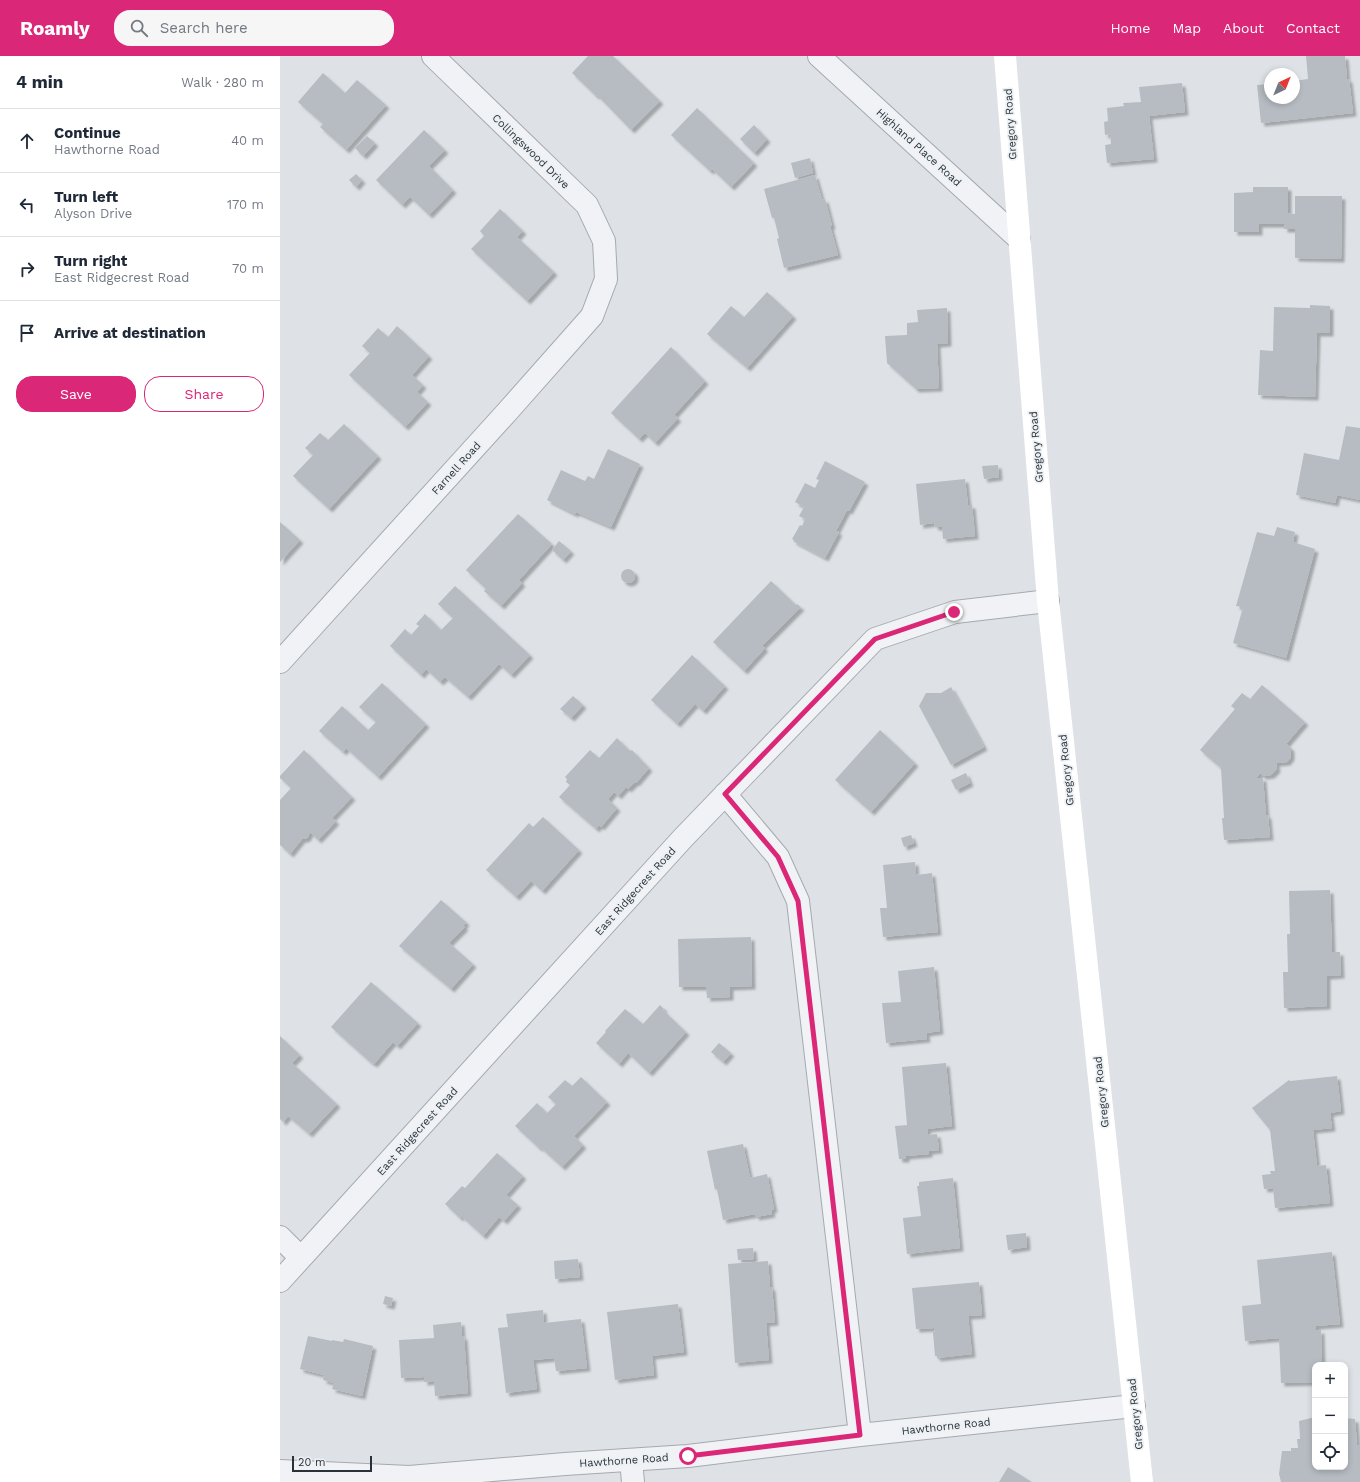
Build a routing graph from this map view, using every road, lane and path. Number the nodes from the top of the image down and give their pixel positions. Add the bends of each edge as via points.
1 (433, 56) edge
2 (819, 56) edge
3 (1005, 56) edge
4 (1019, 239) junction
5 (605, 261) joint
6 (1048, 601) junction
7 (280, 662) edge
8 (725, 794) junction
9 (280, 1237) edge
10 (301, 1258) junction
11 (280, 1281) edge
12 (1134, 1406) junction
13 (860, 1435) junction
14 (630, 1460) junction
15 (280, 1471) edge
16 (633, 1482) edge
17 (1142, 1482) edge

1 - 5 street, Collingswood Drive via 587,206 604,240
2 - 4 street, Highland Place Road
3 - 4 street, Gregory Road
4 - 6 street, Gregory Road
5 - 7 street, Farnell Road via 606,280 592,316
6 - 8 street, East Ridgecrest Road via 954,612 875,639
6 - 12 street, Gregory Road
8 - 10 street, East Ridgecrest Road
8 - 13 street via 778,857 798,901
9 - 10 street
10 - 11 street, East Ridgecrest Road
12 - 13 street, Hawthorne Road
12 - 17 street, Gregory Road
13 - 14 street, Hawthorne Road via 688,1456
14 - 15 street, Hawthorne Road via 409,1477
14 - 16 street

